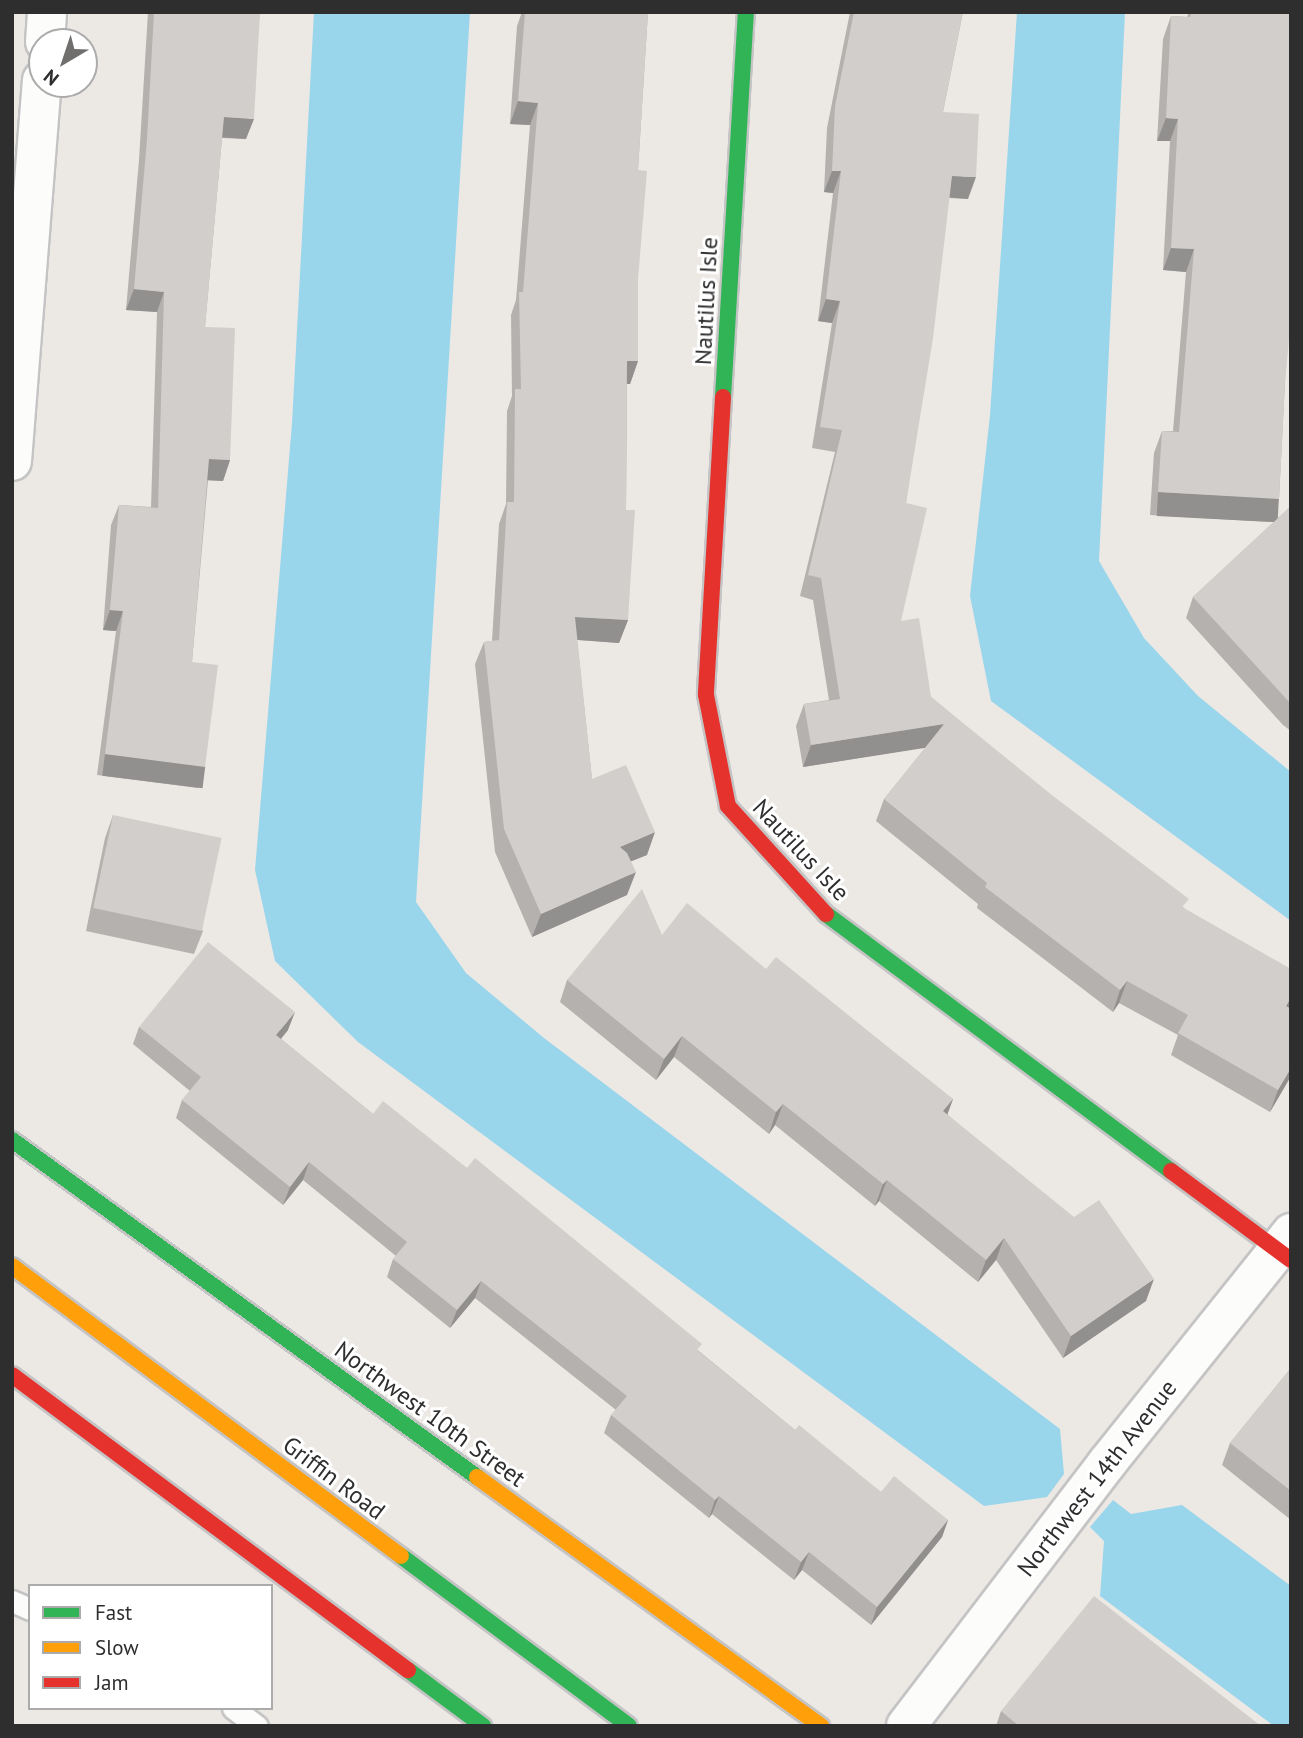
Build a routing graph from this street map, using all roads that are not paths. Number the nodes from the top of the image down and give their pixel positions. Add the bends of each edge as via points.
1 (746, 12) edge
2 (41, 98) edge
3 (12, 461) edge
4 (12, 1140) edge
5 (1286, 1248) edge
6 (12, 1266) edge
7 (12, 1375) edge
8 (12, 1601) edge
9 (28, 1608) edge
10 (236, 1710) edge
11 (257, 1726) edge
12 (483, 1726) edge
13 (629, 1726) edge
14 (821, 1726) edge
15 (906, 1726) edge

1 - 5 street, Nautilus Isle via 706,695 728,806 816,906
2 - 3 street
4 - 14 street, Northwest 10th Street
5 - 15 street, Northwest 14th Avenue via 1107,1463
6 - 13 street, Griffin Road
7 - 12 street
8 - 9 lane
10 - 11 lane

